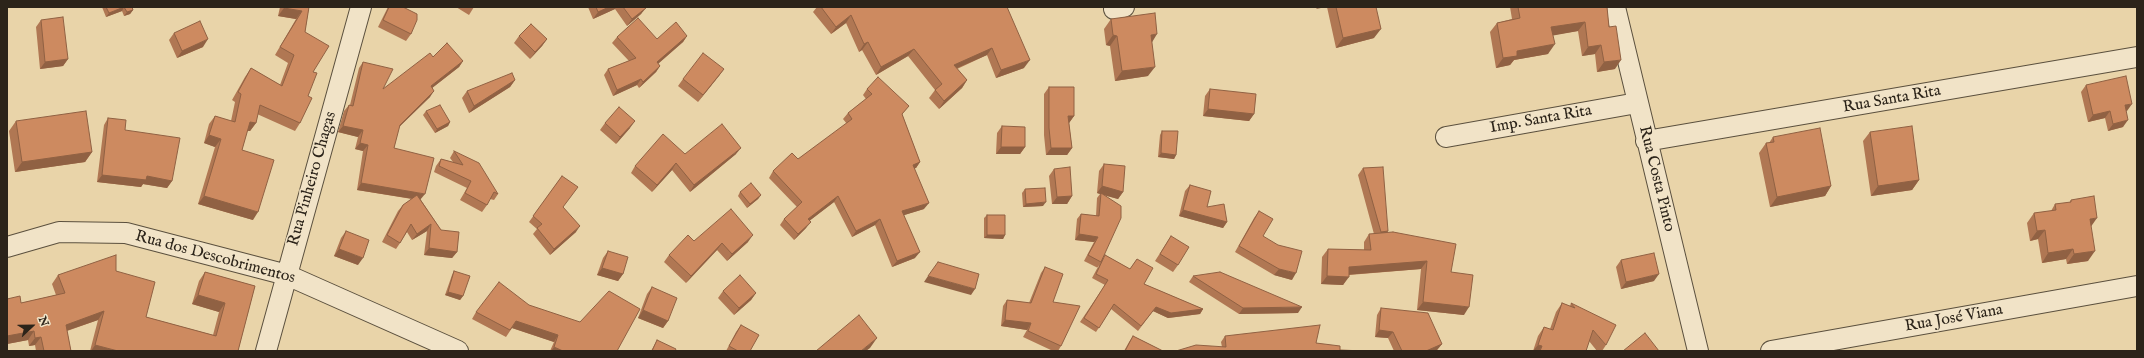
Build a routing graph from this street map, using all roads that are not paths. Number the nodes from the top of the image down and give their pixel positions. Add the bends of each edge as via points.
1 (362, 7) edge
2 (1614, 7) edge
3 (2137, 57) edge
4 (1637, 103) junction
5 (1446, 136) dead end
6 (1646, 141) junction
7 (7, 247) edge
8 (287, 275) junction
9 (2137, 286) edge
10 (266, 351) edge
11 (458, 351) edge
12 (1698, 351) edge
13 (1771, 351) edge

1 - 8 street, Rua Pinheiro Chagas
2 - 4 street, Rua Costa Pinto
3 - 6 street, Rua Santa Rita
4 - 5 street, Imp. Santa Rita
4 - 6 street, Rua Costa Pinto
6 - 12 street, Rua Costa Pinto
7 - 8 street, Rua dos Descobrimentos via 59,232 126,233
8 - 10 street, Rua Pinheiro Chagas
8 - 11 street, Rua dos Descobrimentos
9 - 13 street, Rua José Viana

